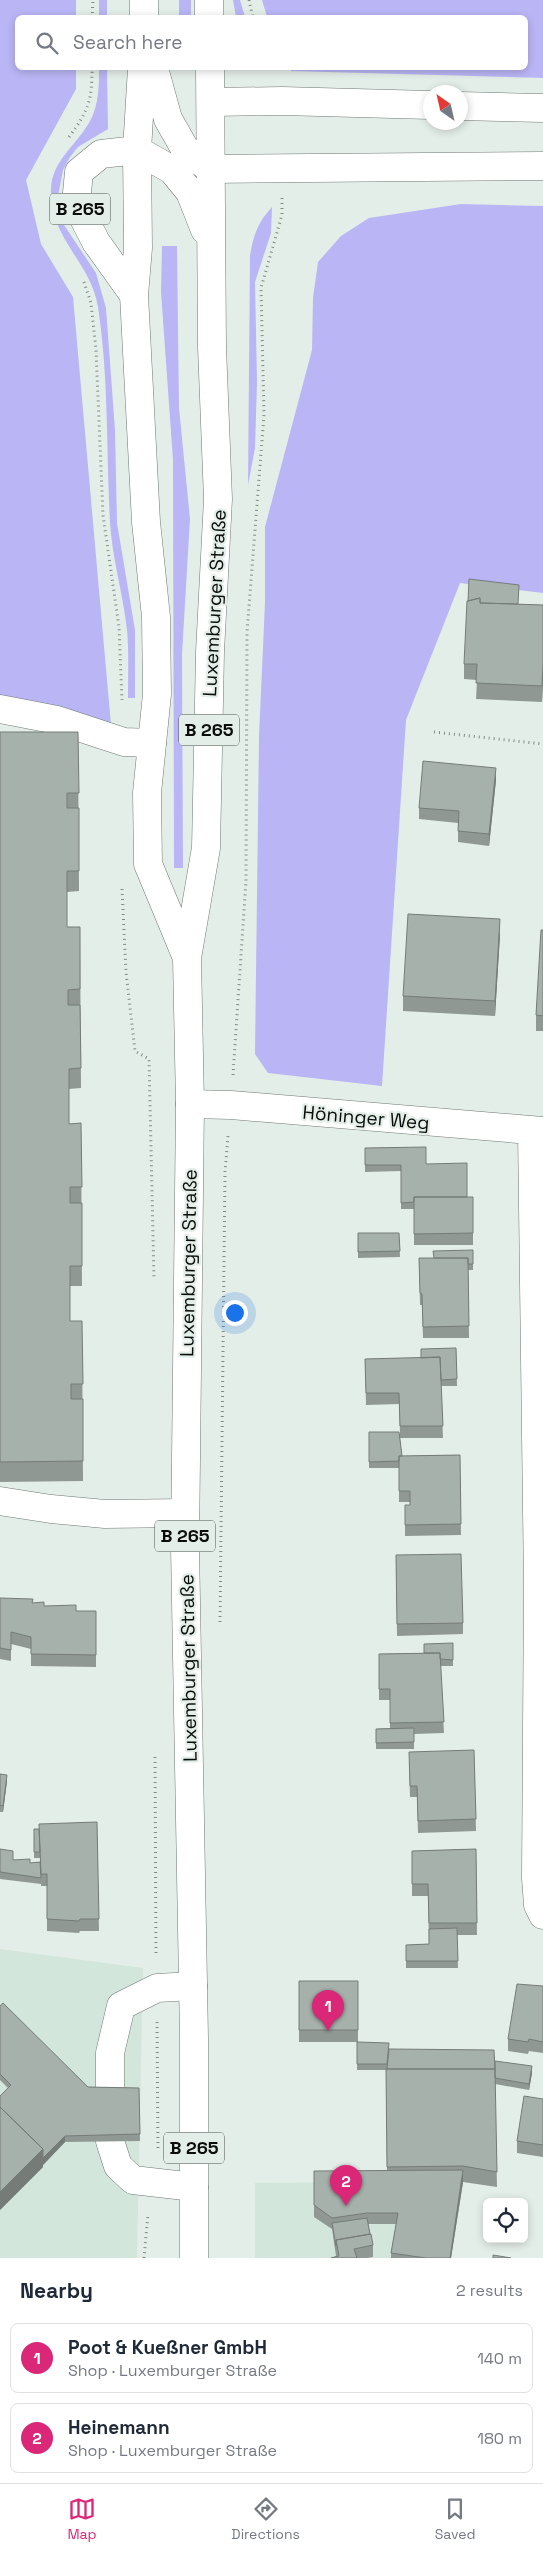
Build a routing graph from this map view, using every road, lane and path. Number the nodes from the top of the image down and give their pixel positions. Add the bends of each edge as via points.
1 (92, 0) edge
2 (144, 0) edge
3 (209, 0) edge
4 (249, 0) edge
5 (92, 15) edge
6 (144, 15) edge
7 (209, 15) edge
8 (252, 15) edge
9 (92, 70) edge
10 (142, 70) edge
11 (155, 70) edge
12 (210, 70) edge
13 (210, 102) junction
14 (423, 105) edge
15 (468, 106) edge
16 (543, 108) edge
17 (168, 118) junction
18 (64, 145) dead end
19 (137, 150) junction
20 (543, 166) edge
21 (281, 167) junction
22 (210, 169) junction
23 (211, 246) junction
24 (82, 278) dead end
25 (134, 295) junction
26 (0, 709) edge
27 (434, 732) dead end
28 (124, 742) junction
29 (152, 743) junction
30 (543, 744) edge
31 (122, 887) dead end
32 (187, 958) junction
33 (126, 972) dead end
34 (190, 1104) junction
35 (231, 1105) junction
36 (538, 1131) edge
37 (0, 1501) edge
38 (185, 1513) junction
39 (220, 1624) dead end
40 (543, 1915) edge
41 (193, 1986) junction
42 (110, 2093) edge
43 (110, 2141) edge
44 (194, 2187) junction
45 (194, 2258) edge

1 - 5 path
2 - 6 main road
3 - 7 main road
4 - 8 path
9 - 18 path via 92,98 81,122
10 - 19 main road, Luxemburger Straße / B 265
11 - 17 main road
12 - 13 main road, Luxemburger Straße / B 265
13 - 14 main road
13 - 17 main road
13 - 22 main road, Luxemburger Straße / B 265
15 - 16 main road
17 - 19 main road
17 - 22 main road via 185,149
19 - 23 main road, Luxemburger Straße / B 265 via 172,170 190,192
19 - 25 main road, Luxemburger Straße / B 265 via 138,248
19 - 25 main road, B 265 via 101,154 79,172 76,203 96,242
20 - 21 main road
21 - 22 main road
21 - 35 path via 282,215 261,288 264,416 247,632 246,881
22 - 23 main road, Luxemburger Straße / B 265
23 - 32 main road, Luxemburger Straße / B 265 via 218,499 210,652 206,848
24 - 28 path via 91,303 96,350 103,515 120,627
25 - 29 main road, Luxemburger Straße / B 265 via 146,522 156,617 157,694
26 - 28 main road via 57,720
27 - 30 path
28 - 29 main road
29 - 32 main road, Luxemburger Straße / B 265 via 147,793 148,864
31 - 33 path
32 - 34 main road, Luxemburger Straße / B 265
34 - 35 main road, Höninger Weg
34 - 38 main road, Luxemburger Straße / B 265
35 - 36 main road, Höninger Weg
35 - 39 path via 225,1172
36 - 40 main road via 536,1878 538,1905
37 - 38 main road via 105,1514
38 - 41 main road, Luxemburger Straße / B 265
41 - 42 main road via 157,1988 121,2006 110,2053
41 - 44 main road, Luxemburger Straße / B 265
43 - 44 main road via 118,2166 133,2180
44 - 45 main road, Luxemburger Straße / B 265

